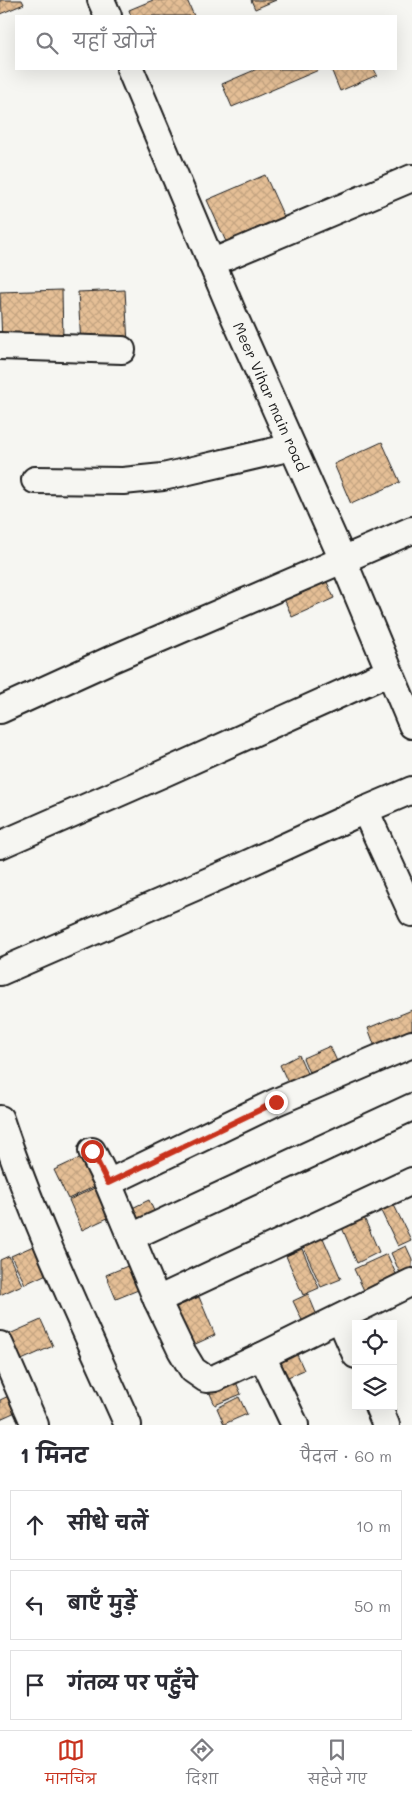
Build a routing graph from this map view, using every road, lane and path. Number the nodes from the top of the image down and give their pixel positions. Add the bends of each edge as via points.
1 (101, 0) edge
2 (108, 15) edge
3 (130, 70) edge
4 (412, 178) edge
5 (211, 262) junction
6 (0, 346) edge
7 (122, 350) dead end
8 (292, 447) junction
9 (35, 480) dead end
10 (412, 530) edge
11 (343, 560) junction
12 (388, 672) junction
13 (0, 710) edge
14 (412, 725) edge
15 (412, 790) edge
16 (365, 810) junction
17 (0, 845) edge
18 (412, 913) edge
19 (0, 972) edge
20 (412, 1044) edge
21 (412, 1107) edge
22 (0, 1119) edge
23 (92, 1151) dead end
24 (8, 1172) edge
25 (412, 1181) edge
26 (108, 1183) junction
27 (131, 1237) junction
28 (411, 1286) edge
29 (157, 1300) junction
30 (340, 1318) junction
31 (0, 1345) edge
32 (352, 1346) edge
33 (262, 1356) junction
34 (380, 1410) edge
35 (35, 1425) edge
36 (128, 1425) edge
37 (295, 1425) edge
38 (386, 1425) edge

1 - 2 street
3 - 5 street, Meer Vihar main road
4 - 5 street
5 - 8 street, Meer Vihar main road
6 - 7 street
8 - 9 street via 163,478
8 - 11 street, Meer Vihar main road
10 - 11 street
11 - 12 street, Meer Vihar main road
11 - 13 street
12 - 14 street, Meer Vihar main road
12 - 17 street
15 - 16 street
16 - 18 street
16 - 19 street
20 - 26 street via 276,1102
21 - 27 street
22 - 24 street
23 - 26 street
24 - 36 street via 44,1235
25 - 29 street
26 - 27 street
27 - 29 street
28 - 30 street
29 - 33 street via 181,1350 200,1377 215,1378
30 - 32 street
30 - 33 street
31 - 35 street
33 - 37 street
34 - 38 street

